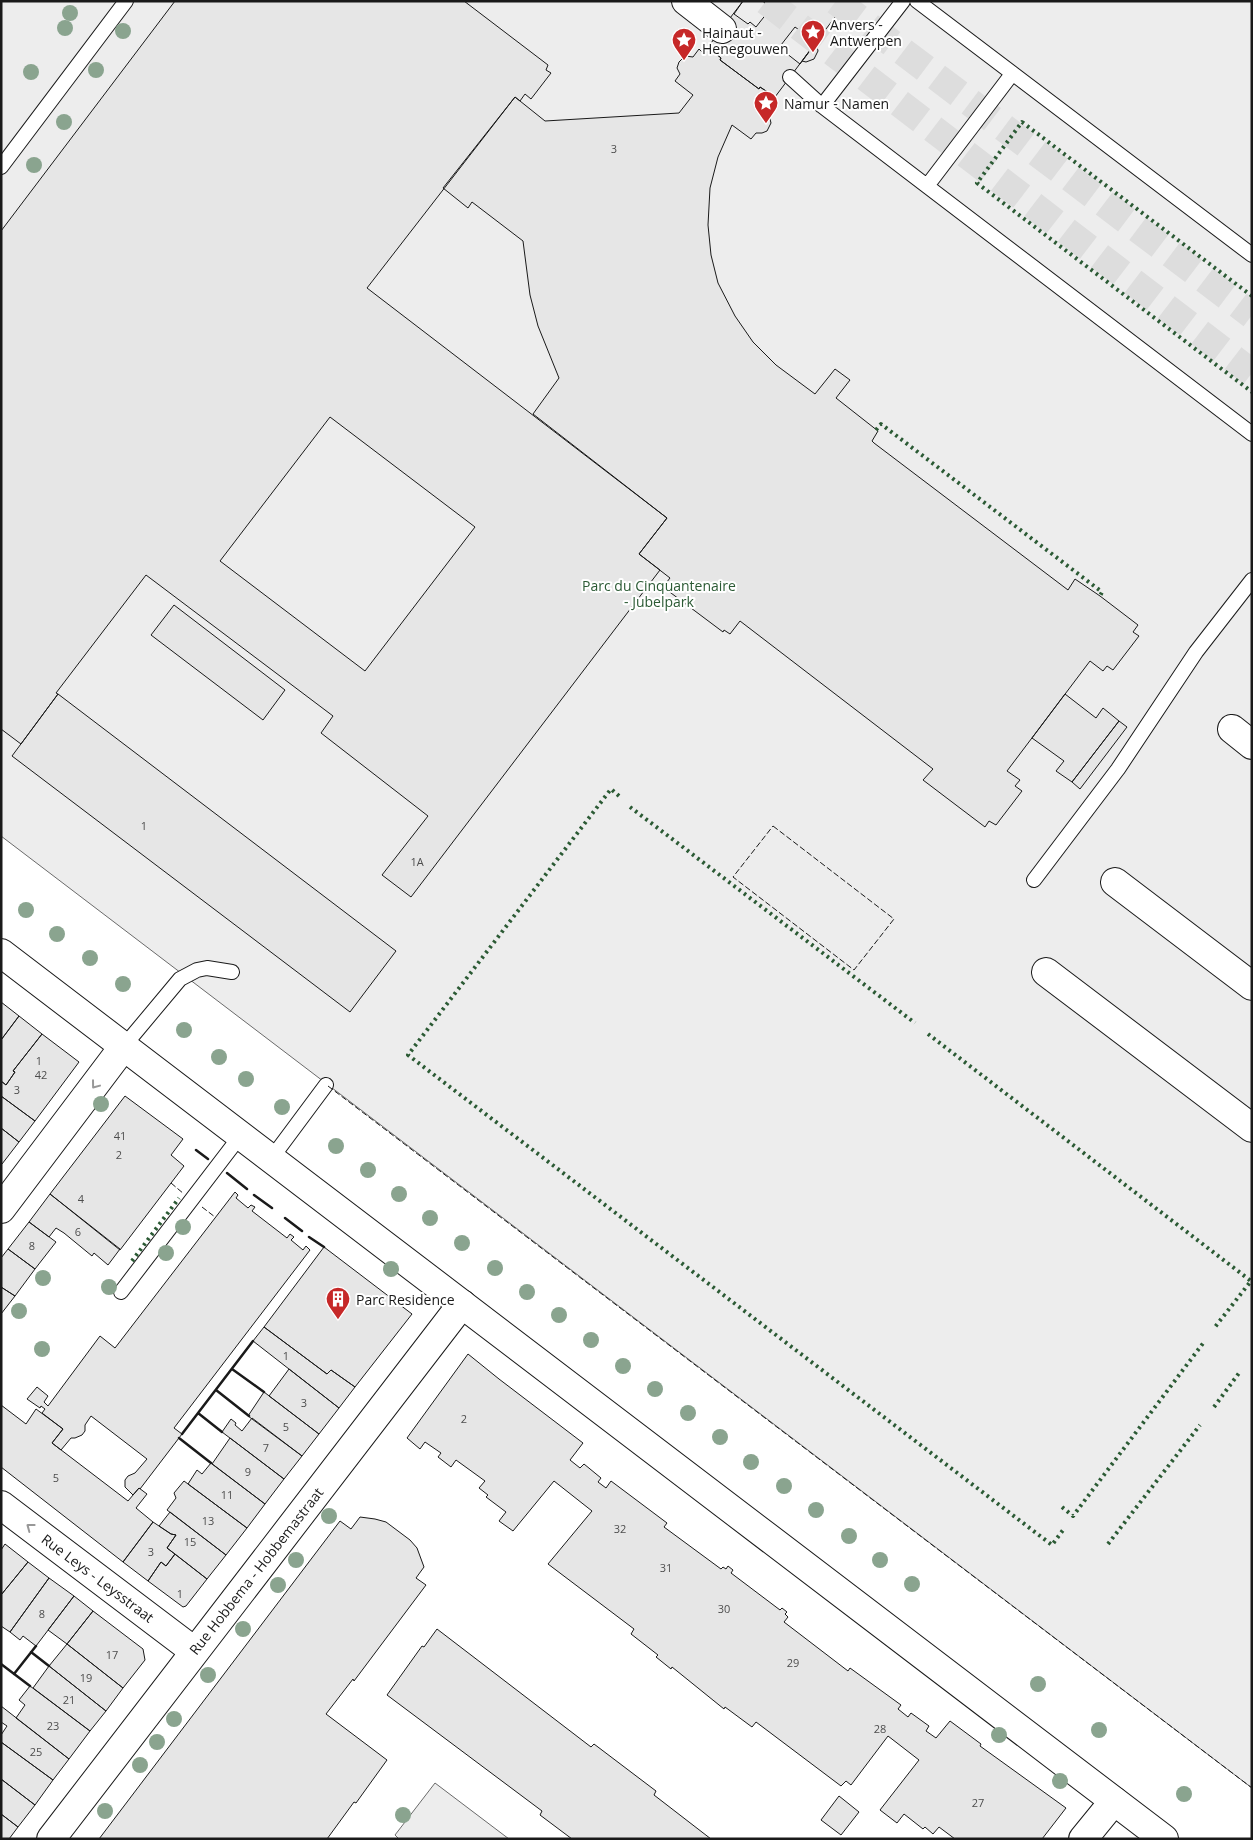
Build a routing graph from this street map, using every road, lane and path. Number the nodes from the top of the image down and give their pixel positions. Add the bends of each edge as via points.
1 (126, 1) edge
2 (686, 1) edge
3 (903, 1) edge
4 (917, 1) edge
5 (722, 29) dead end
6 (1012, 74) junction
7 (790, 77) dead end
8 (822, 106) junction
9 (1, 167) edge
10 (927, 186) junction
11 (1252, 255) edge
12 (1252, 434) edge
13 (1252, 580) edge
14 (1034, 880) dead end
15 (1115, 882) dead end
16 (1, 953) edge
17 (232, 972) dead end
18 (1046, 972) dead end
19 (1252, 986) edge
20 (124, 1046) junction
21 (326, 1084) dead end
22 (1252, 1128) edge
23 (241, 1135) junction
24 (271, 1159) junction
25 (1, 1209) edge
26 (121, 1292) dead end
27 (462, 1304) junction
28 (1, 1505) edge
29 (194, 1651) junction
30 (1114, 1801) junction
31 (51, 1839) edge
32 (1083, 1839) edge
33 (1164, 1839) edge

1 - 9 lane
2 - 5 street
3 - 8 lane
4 - 6 lane
6 - 10 lane
6 - 11 lane
7 - 8 lane
8 - 10 lane
10 - 12 lane
13 - 14 lane via 1196,652 1118,769
15 - 19 street
16 - 20 street
17 - 20 lane via 207,968 180,979
18 - 22 street
20 - 23 street
20 -> 25 street
21 - 24 lane
23 - 24 street
23 - 26 lane
24 - 27 street
27 - 29 street, Rue Hobbema - Hobbemastraat
27 - 30 street
29 -> 28 street, Rue Leys - Leysstraat
29 - 31 street, Rue Hobbema - Hobbemastraat
30 - 32 street
30 - 33 street

